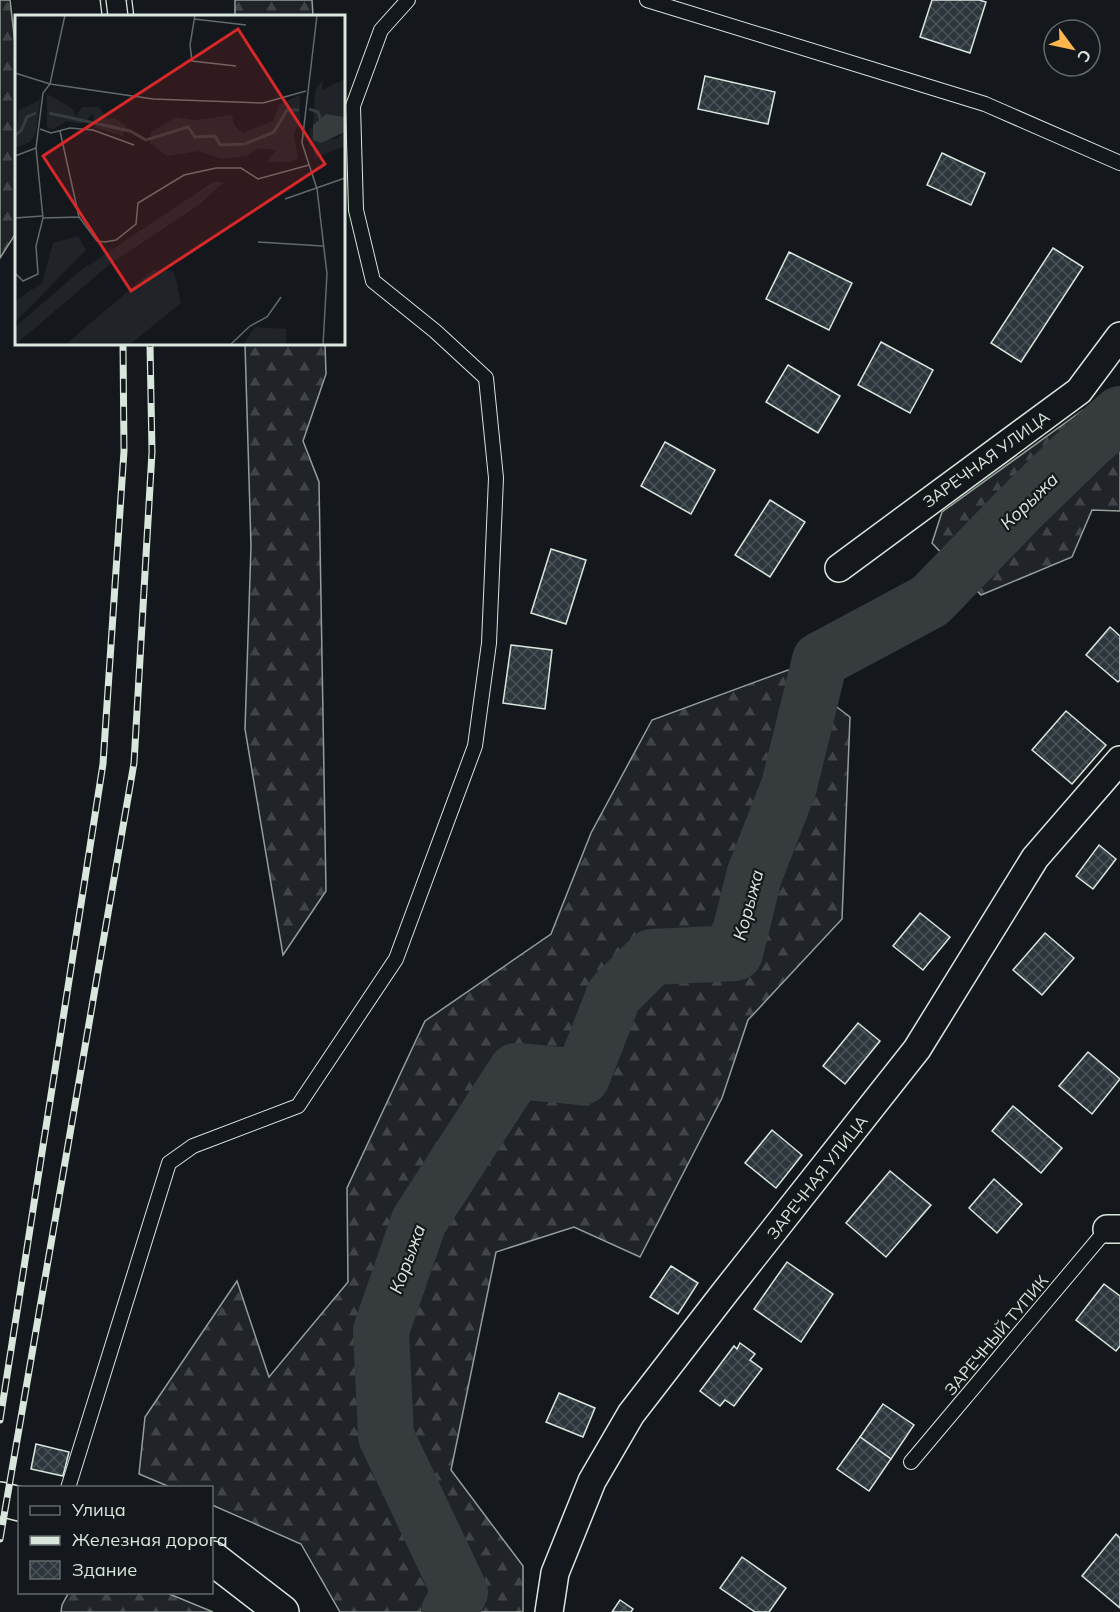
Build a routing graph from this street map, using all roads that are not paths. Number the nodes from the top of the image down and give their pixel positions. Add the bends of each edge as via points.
1 (408, 0) edge
2 (647, 0) edge
3 (1120, 163) edge
4 (1120, 336) edge
5 (839, 568) dead end
6 (1120, 759) edge
7 (1113, 1229) edge
8 (911, 1462) dead end
9 (69, 1486) edge
10 (0, 1499) edge
11 (18, 1504) edge
12 (213, 1559) edge
13 (282, 1612) edge
14 (549, 1612) edge

1 - 9 lane via 381,30 353,106 356,210 373,281 486,378 496,478 489,643 475,746 396,959 298,1106 194,1146 169,1163
2 - 3 lane via 985,105
4 - 5 street, ЗАРЕЧНАЯ УЛИЦА via 1078,391
6 - 14 street, ЗАРЕЧНАЯ УЛИЦА via 1035,858 918,1050 632,1414 592,1481 555,1573
7 - 8 lane, ЗАРЕЧНЫЙ ТУПИК
10 - 11 main road
12 - 13 main road

